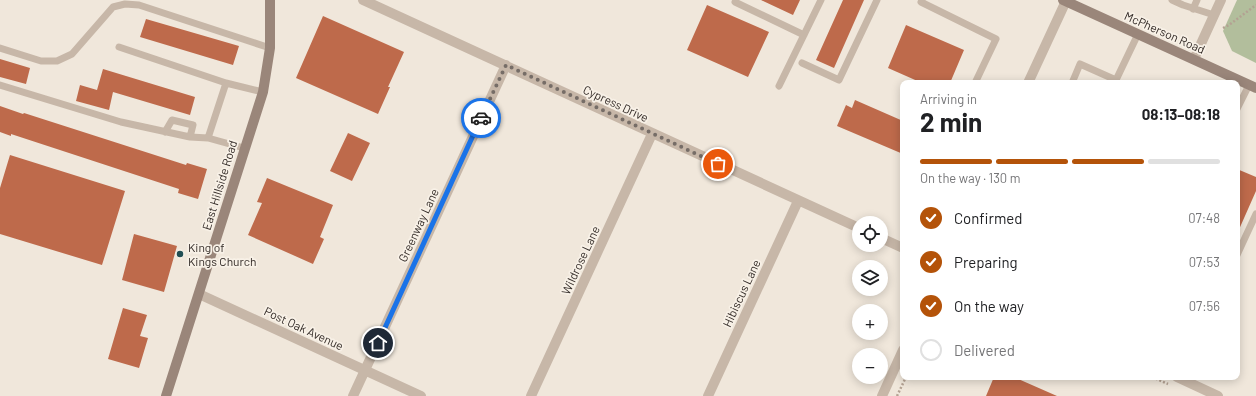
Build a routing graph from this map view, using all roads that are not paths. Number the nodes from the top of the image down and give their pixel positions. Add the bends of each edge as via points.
1 (270, 0) edge
2 (363, 0) edge
3 (821, 0) edge
4 (877, 0) edge
5 (922, 0) edge
6 (1172, 0) edge
7 (1197, 0) edge
8 (1221, 0) edge
9 (734, 1) edge
10 (1065, 1) edge
11 (1193, 8) junction
12 (1214, 15) junction
13 (1138, 34) junction
14 (804, 35) junction
15 (119, 47) dead end
16 (0, 48) edge
17 (270, 48) junction
18 (1194, 59) junction
19 (802, 63) dead end
20 (506, 65) junction
21 (976, 80) edge
22 (1029, 80) edge
23 (1073, 80) edge
24 (1116, 80) edge
25 (1116, 80) edge
26 (1238, 80) edge
27 (1240, 81) edge
28 (226, 83) junction
29 (0, 85) edge
30 (779, 86) dead end
31 (1253, 87) edge
32 (262, 92) junction
33 (1240, 105) edge
34 (165, 132) junction
35 (652, 134) junction
36 (190, 137) junction
37 (208, 138) junction
38 (244, 148) junction
39 (798, 201) junction
40 (1256, 214) edge
41 (852, 225) edge
42 (888, 241) edge
43 (900, 247) edge
44 (1240, 249) edge
45 (199, 294) junction
46 (900, 357) edge
47 (365, 370) junction
48 (1183, 380) edge
49 (166, 396) edge
50 (353, 396) edge
51 (421, 396) edge
52 (531, 396) edge
53 (708, 396) edge
54 (882, 396) edge
55 (1218, 396) edge

1 - 17 street, East Hillside Road
2 - 20 street, Cypress Drive
3 - 14 lane
4 - 19 lane via 839,80
5 - 21 lane via 921,2 996,39
6 - 11 lane
7 - 11 lane
8 - 12 street
9 - 14 lane
10 - 13 street, McPherson Road
10 - 22 street
11 - 12 lane
12 - 18 street
13 - 18 street, McPherson Road
13 - 24 lane
14 - 30 lane
15 - 28 lane
16 - 17 lane via 41,61 57,61 72,54 113,7 125,4 139,6
17 - 32 street, East Hillside Road
18 - 26 street, McPherson Road
20 - 35 street, Cypress Drive
20 - 47 street, Greenway Lane
23 - 25 lane via 1080,64
27 - 31 street, McPherson Road
28 - 32 lane
28 - 37 lane
29 - 34 lane via 121,122
31 - 33 lane
32 - 38 street, East Hillside Road
34 - 36 lane
34 - 36 lane via 172,120 192,125
35 - 39 street, Cypress Drive
35 - 52 street, Wildrose Lane
36 - 37 lane
37 - 38 lane
38 - 45 street, East Hillside Road
39 - 41 street, Cypress Drive
39 - 53 street, Hibiscus Lane
40 - 44 lane
42 - 43 street
45 - 47 street, Post Oak Avenue
45 - 49 street, East Hillside Road
46 - 54 street
47 - 50 street, Greenway Lane
47 - 51 street, Post Oak Avenue
48 - 55 street

